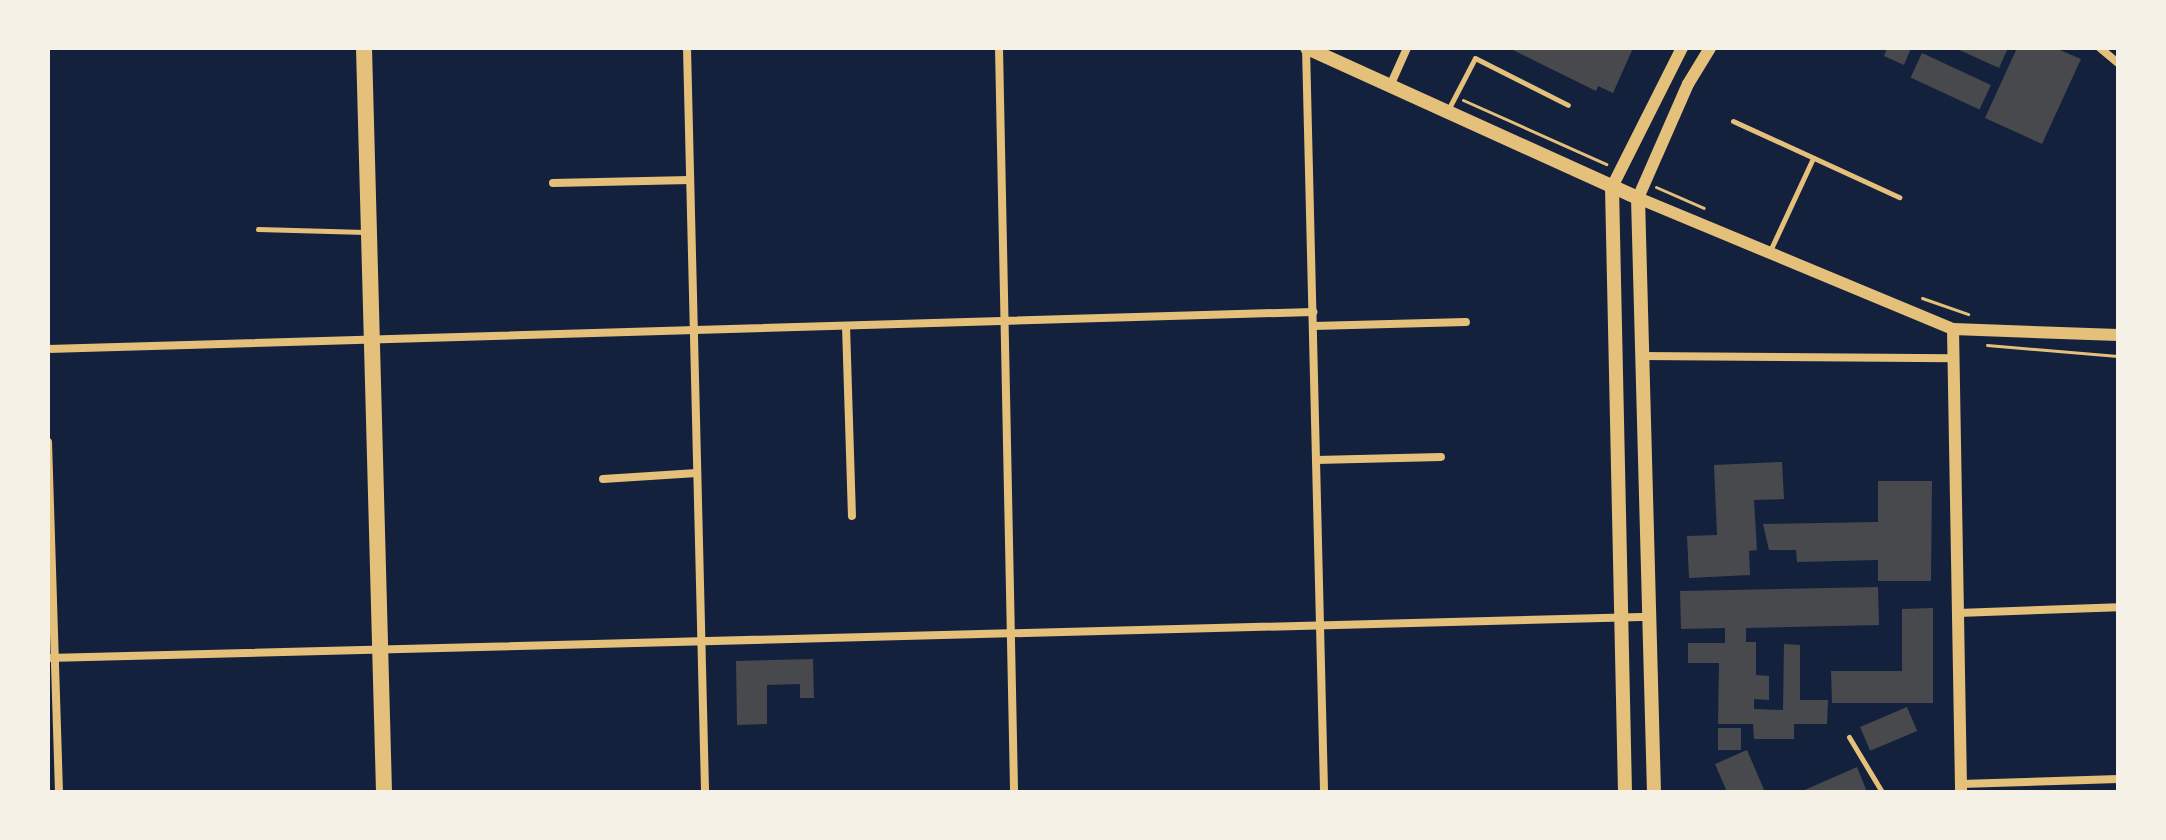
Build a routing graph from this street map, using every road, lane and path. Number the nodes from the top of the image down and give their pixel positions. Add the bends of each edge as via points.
1 (364, 48) edge
2 (687, 48) edge
3 (999, 48) edge
4 (1306, 48) edge
5 (1407, 48) edge
6 (1682, 48) edge
7 (1710, 48) edge
8 (2100, 48) edge
9 (2118, 63) edge
10 (1390, 87) junction
11 (1455, 96) junction
12 (1568, 105) dead end
13 (1446, 113) junction
14 (1733, 121) dead end
15 (1813, 158) junction
16 (1620, 170) junction
17 (690, 180) junction
18 (1645, 181) junction
19 (553, 183) dead end
20 (1612, 187) junction
21 (1899, 197) dead end
22 (1638, 198) junction
23 (1717, 214) dead end
24 (258, 229) dead end
25 (369, 232) junction
26 (1769, 254) junction
27 (1909, 294) dead end
28 (1313, 312) junction
29 (1004, 321) junction
30 (1466, 322) dead end
31 (846, 326) junction
32 (1313, 326) junction
33 (1953, 329) junction
34 (694, 330) junction
35 (1983, 330) junction
36 (2118, 335) edge
37 (372, 340) junction
38 (48, 349) edge
39 (1641, 356) junction
40 (2118, 356) edge
41 (1954, 358) junction
42 (48, 442) edge
43 (1441, 457) dead end
44 (1316, 460) junction
45 (697, 473) junction
46 (603, 479) dead end
47 (852, 516) dead end
48 (2118, 607) edge
49 (1958, 613) junction
50 (1651, 617) junction
51 (1621, 619) junction
52 (1320, 622) junction
53 (1011, 630) junction
54 (701, 641) junction
55 (380, 650) junction
56 (52, 658) edge
57 (1849, 737) dead end
58 (2118, 779) edge
59 (1961, 788) edge
60 (59, 792) edge
61 (384, 792) edge
62 (705, 792) edge
63 (1014, 792) edge
64 (1324, 792) edge
65 (1625, 792) edge
66 (1654, 792) edge
67 (1882, 792) edge

1 - 25 main road
2 - 17 street
3 - 29 street
4 - 10 main road
4 - 28 street
5 - 10 street
6 - 16 street
7 - 18 street
8 - 9 street
10 - 13 main road
11 - 12 lane via 1475,58
11 - 13 lane
11 - 16 path
13 - 20 main road
14 - 15 lane
15 - 21 lane
15 - 26 lane
16 - 20 street
17 - 19 street
17 - 34 street
18 - 22 street
18 - 23 path
20 - 22 main road
20 - 51 main road
22 - 26 street
22 - 39 main road
24 - 25 lane
25 - 37 main road
26 - 33 street
27 - 35 path via 1973,315
28 - 29 street
28 - 32 street
29 - 31 street
29 - 53 street
30 - 32 street
31 - 34 street
31 - 47 street
32 - 44 street
33 - 35 street
33 - 41 street
34 - 37 street
34 - 45 street
35 - 36 street
35 - 40 path via 1987,346 1999,350
37 - 38 street
37 - 55 main road
39 - 41 street
39 - 50 main road
41 - 49 street
42 - 56 street
43 - 44 street
44 - 52 street
45 - 46 street
45 - 54 street
48 - 49 street
49 - 59 street
50 - 51 street
50 - 66 main road
51 - 52 street
51 - 65 main road
52 - 53 street
52 - 64 street
53 - 54 street
53 - 63 street
54 - 55 street
54 - 62 street
55 - 56 street
55 - 61 main road
56 - 60 street
57 - 67 lane
58 - 59 street

